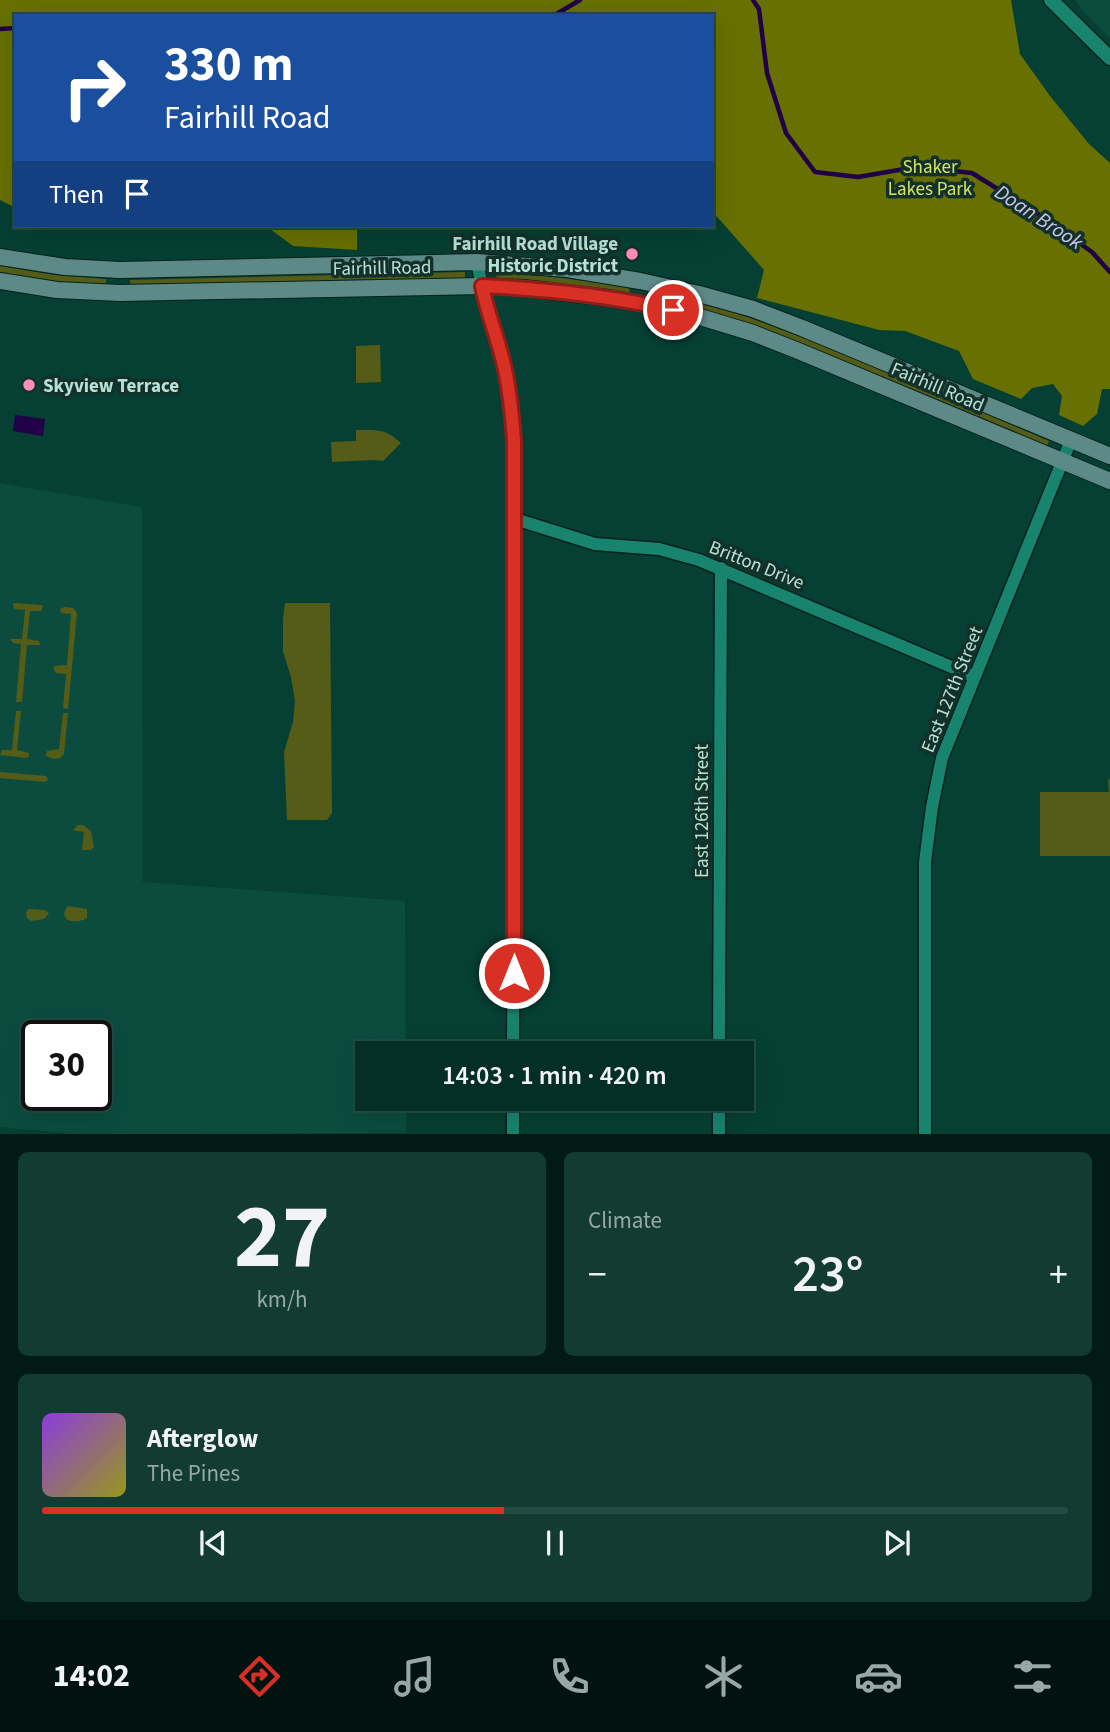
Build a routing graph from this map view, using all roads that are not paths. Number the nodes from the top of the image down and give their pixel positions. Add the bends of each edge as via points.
1 (1058, 3) edge
2 (1110, 58) edge
3 (0, 257) edge
4 (477, 262) junction
5 (120, 270) junction
6 (0, 281) edge
7 (640, 281) junction
8 (482, 286) junction
9 (120, 293) junction
10 (638, 302) junction
11 (1072, 440) junction
12 (1110, 456) edge
13 (1063, 461) junction
14 (1110, 481) edge
15 (515, 519) junction
16 (721, 568) junction
17 (975, 677) junction
18 (513, 1041) edge
19 (719, 1041) edge
20 (513, 1111) edge
21 (719, 1111) edge
22 (513, 1133) edge
23 (719, 1133) edge
24 (925, 1133) edge

1 - 2 street
3 - 5 main road, Fairhill Road
4 - 5 main road, Fairhill Road
4 - 7 main road, Fairhill Road
4 - 8 street
5 - 9 main road
6 - 9 main road, Fairhill Road
7 - 10 main road
7 - 11 main road, Fairhill Road via 753,309
8 - 9 main road, Fairhill Road
8 - 10 main road, Fairhill Road
8 - 15 street via 510,397
10 - 13 main road, Fairhill Road via 753,333
11 - 12 main road, Fairhill Road
11 - 13 street, East 127th Street
13 - 14 main road, Fairhill Road
13 - 17 street, East 127th Street
15 - 16 street, Britton Drive via 595,544 659,549
15 - 18 street
16 - 17 street, Britton Drive
16 - 19 street, East 126th Street
17 - 24 street, East 127th Street via 942,758 925,862
20 - 22 street
21 - 23 street

